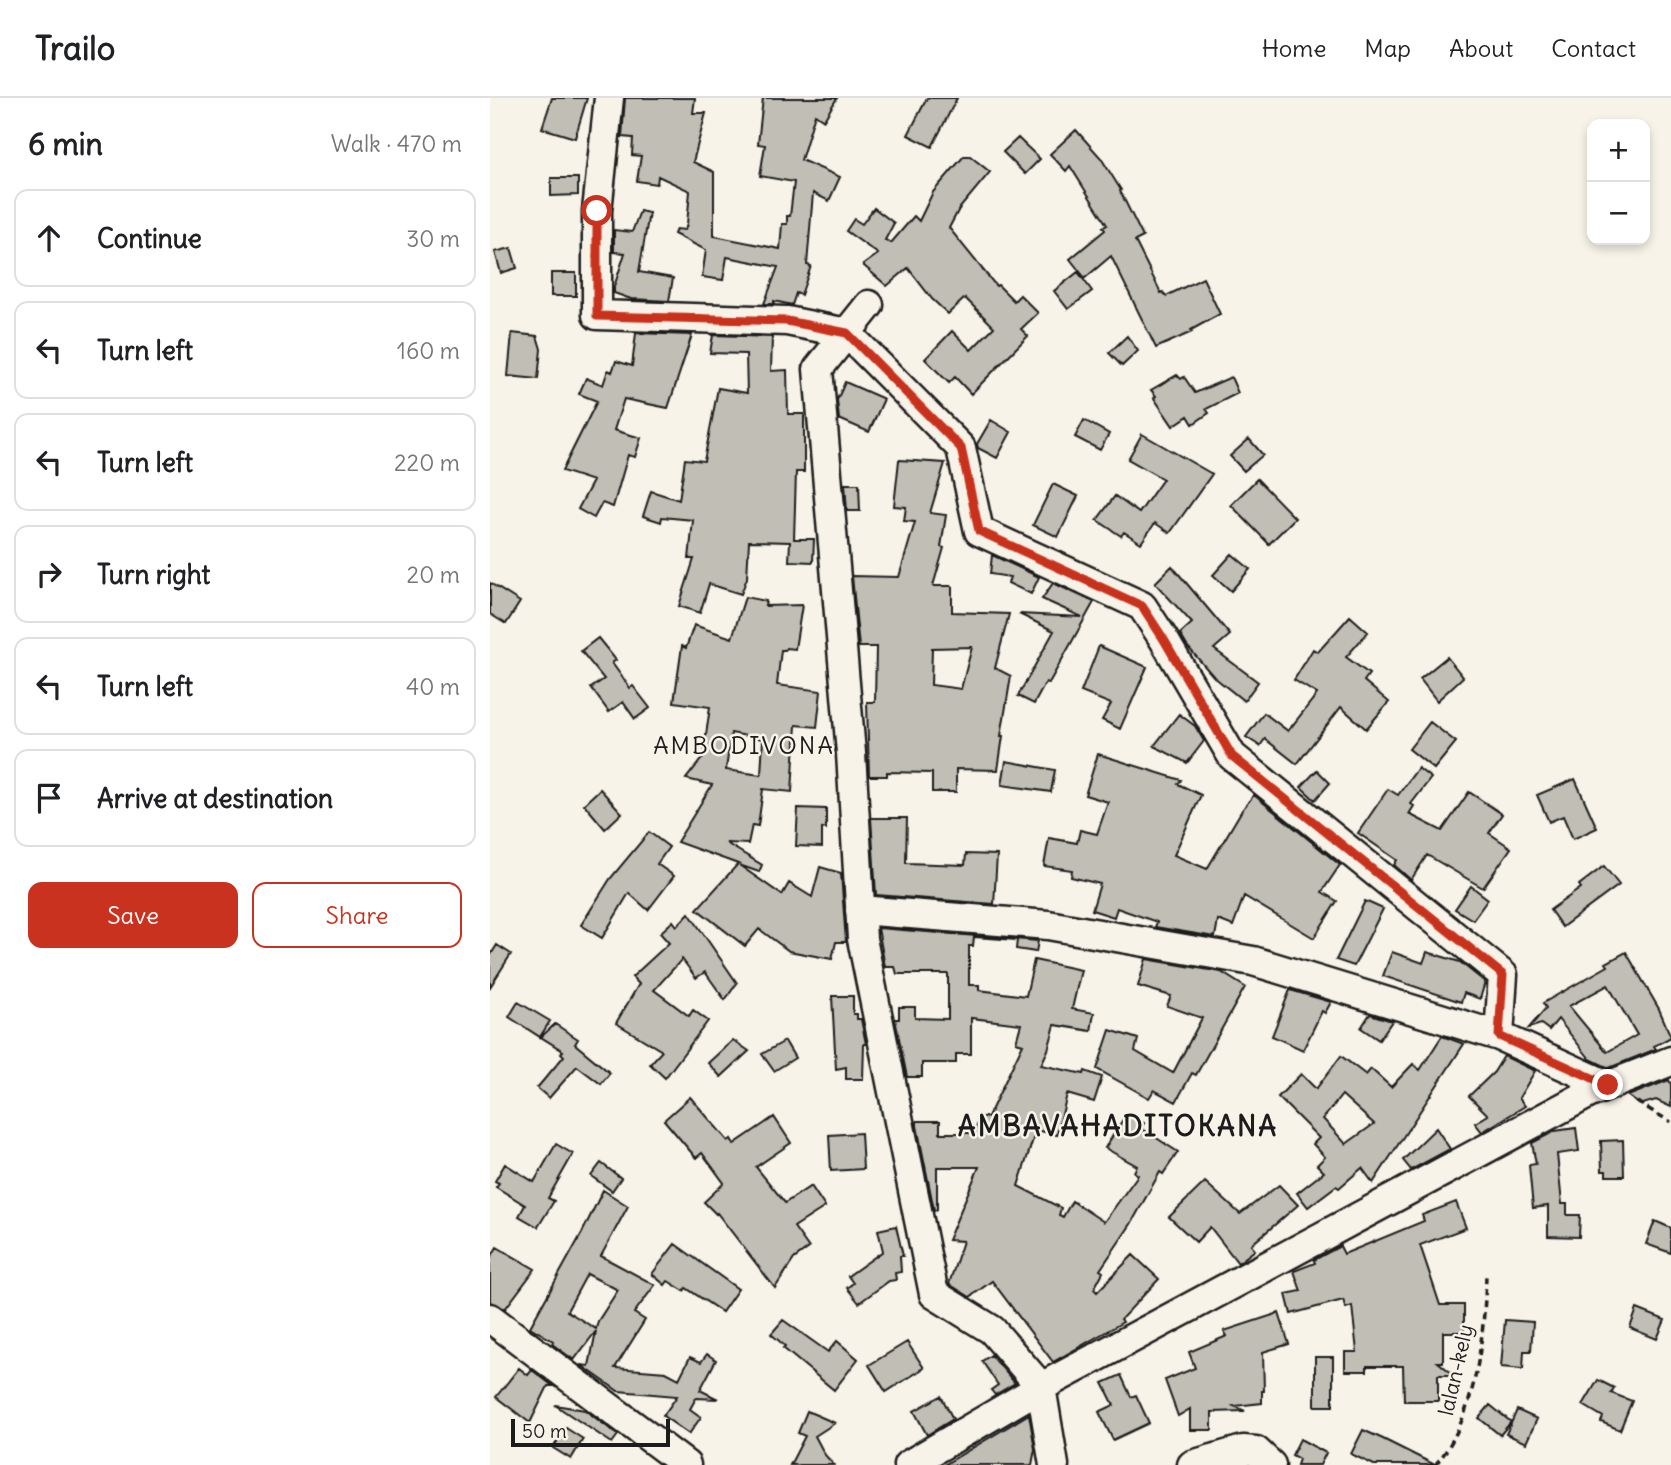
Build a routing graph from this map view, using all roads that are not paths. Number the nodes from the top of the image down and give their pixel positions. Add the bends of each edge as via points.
1 (609, 98) edge
2 (869, 304) dead end
3 (847, 333) junction
4 (860, 910) junction
5 (1499, 1036) junction
6 (1671, 1061) edge
7 (1608, 1085) junction
8 (490, 1318) edge
9 (1041, 1387) junction
10 (685, 1465) edge
11 (908, 1465) edge
12 (1054, 1465) edge
13 (1192, 1465) edge
14 (1271, 1465) edge

1 - 3 street via 597,211 597,316 787,321
2 - 3 street
3 - 4 street via 818,369
3 - 5 street via 961,448 979,531 1142,606 1232,756 1503,975
4 - 5 street via 1048,925 1254,961
4 - 9 street via 862,939 934,1294 992,1330
5 - 7 street
6 - 7 street
7 - 9 street
8 - 10 street
9 - 11 street
9 - 12 street
13 - 14 street via 1243,1450 1256,1451

